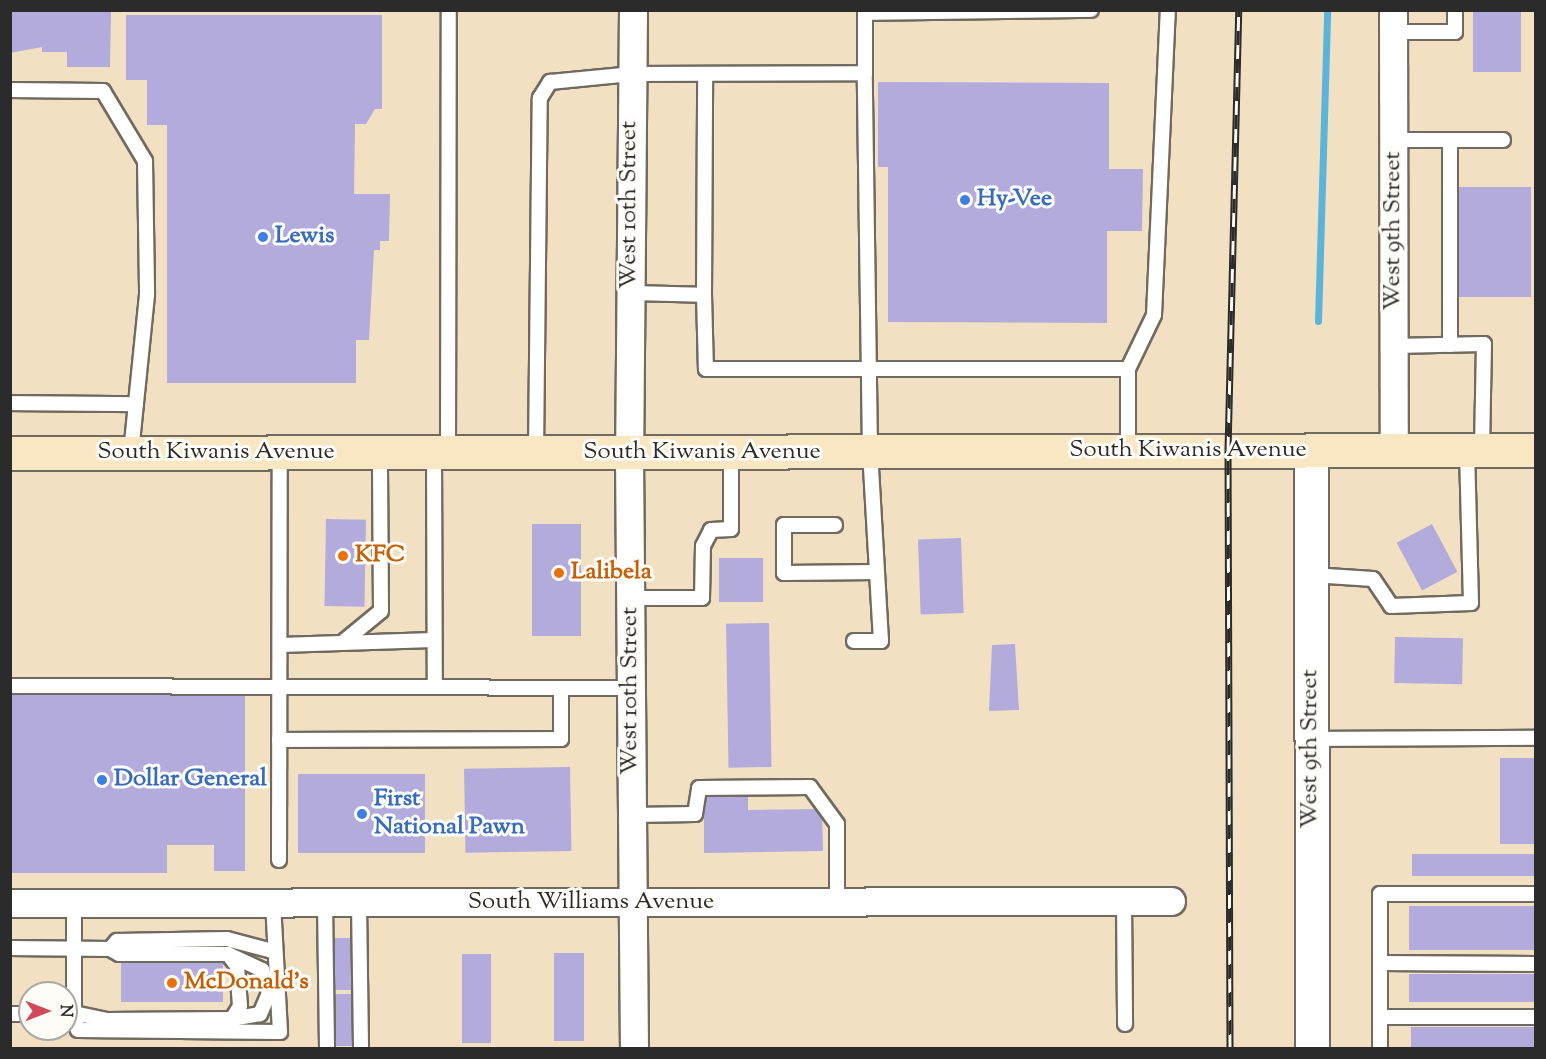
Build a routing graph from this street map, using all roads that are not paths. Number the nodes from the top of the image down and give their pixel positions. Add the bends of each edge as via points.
1 (449, 10) edge
2 (633, 10) edge
3 (1091, 10) edge
4 (1168, 10) edge
5 (1455, 10) edge
6 (865, 12) edge
7 (1393, 21) edge
8 (866, 73) junction
9 (631, 74) junction
10 (705, 74) junction
11 (10, 90) edge
12 (1393, 140) junction
13 (1450, 140) junction
14 (1503, 140) dead end
15 (630, 293) junction
16 (704, 295) junction
17 (1450, 345) junction
18 (1394, 346) junction
19 (868, 367) junction
20 (1128, 369) junction
21 (10, 403) edge
22 (136, 404) junction
23 (1311, 450) junction
24 (1536, 450) edge
25 (1128, 451) junction
26 (1394, 451) junction
27 (1475, 451) junction
28 (870, 452) junction
29 (10, 453) edge
30 (131, 453) junction
31 (280, 453) junction
32 (731, 453) junction
33 (380, 454) junction
34 (441, 454) junction
35 (536, 454) junction
36 (629, 454) junction
37 (835, 525) dead end
38 (876, 572) junction
39 (1312, 575) junction
40 (630, 598) junction
41 (434, 640) junction
42 (854, 641) dead end
43 (342, 643) junction
44 (280, 645) junction
45 (280, 685) junction
46 (10, 686) edge
47 (435, 687) junction
48 (561, 688) junction
49 (631, 688) junction
50 (1536, 738) edge
51 (1311, 739) junction
52 (279, 740) junction
53 (632, 815) junction
54 (279, 860) dead end
55 (1536, 894) edge
56 (1124, 901) junction
57 (1171, 901) dead end
58 (837, 902) junction
59 (10, 903) edge
60 (74, 903) junction
61 (273, 903) junction
62 (325, 903) junction
63 (359, 903) junction
64 (633, 903) junction
65 (10, 948) edge
66 (110, 949) junction
67 (74, 950) junction
68 (272, 951) junction
69 (228, 954) junction
70 (1380, 963) junction
71 (1536, 964) edge
72 (72, 981) edge
73 (78, 1015) edge
74 (1380, 1017) junction
75 (1536, 1017) edge
76 (232, 1018) junction
77 (1125, 1024) dead end
78 (78, 1030) edge
79 (327, 1048) edge
80 (361, 1048) edge
81 (634, 1048) edge
82 (1312, 1048) edge
83 (1380, 1048) edge

1 - 34 lane
2 - 9 street, West 10th Street
3 - 6 lane
4 - 20 lane via 1154,315
5 - 7 lane via 1455,32
6 - 8 lane
7 - 12 street, West 9th Street
8 - 10 lane
8 - 19 lane
9 - 10 lane
9 - 15 street, West 10th Street
9 - 35 lane via 562,78 550,82 540,98
10 - 16 lane
11 - 22 lane via 103,91 145,162 147,295
12 - 13 lane
12 - 18 street, West 9th Street
13 - 14 lane
13 - 17 lane
15 - 16 lane
15 - 36 street, West 10th Street
16 - 19 lane via 706,369
17 - 18 lane
17 - 27 lane via 1484,344
18 - 26 street, West 9th Street
19 - 20 lane
19 - 28 lane
20 - 25 lane
21 - 22 lane
22 - 30 lane
23 - 25 main road, South Kiwanis Avenue
23 - 26 main road, South Kiwanis Avenue
23 - 39 street, West 9th Street
24 - 27 main road, South Kiwanis Avenue
25 - 28 main road, South Kiwanis Avenue
26 - 27 main road, South Kiwanis Avenue
27 - 39 lane via 1471,603 1391,606 1373,579
28 - 32 main road, South Kiwanis Avenue
28 - 38 lane
29 - 30 main road, South Kiwanis Avenue
30 - 31 main road, South Kiwanis Avenue
31 - 33 main road, South Kiwanis Avenue
31 - 44 lane
32 - 36 main road, South Kiwanis Avenue
32 - 40 lane via 731,529 711,530 703,546 702,598
33 - 34 main road, South Kiwanis Avenue
33 - 43 lane via 381,611
34 - 35 main road, South Kiwanis Avenue
34 - 41 lane
35 - 36 main road, South Kiwanis Avenue
36 - 40 street, West 10th Street
37 - 38 lane via 784,525 784,573
38 - 42 lane via 881,641
39 - 51 street, West 9th Street
40 - 49 street, West 10th Street
41 - 43 lane
41 - 47 lane
43 - 44 lane
44 - 45 lane
45 - 46 lane
45 - 47 lane
45 - 52 lane
47 - 48 lane
48 - 49 lane
48 - 52 lane via 561,739
49 - 53 street, West 10th Street
50 - 51 lane
51 - 82 street, West 9th Street
52 - 54 lane
53 - 58 lane via 695,814 699,788 810,787 831,809 837,824
53 - 64 street, West 10th Street
55 - 70 lane via 1380,894
56 - 57 street, South Williams Avenue
56 - 58 street, South Williams Avenue
56 - 77 lane
58 - 64 street, South Williams Avenue
59 - 60 street, South Williams Avenue
60 - 61 street, South Williams Avenue
60 - 67 lane
61 - 62 street, South Williams Avenue
61 - 68 lane
62 - 63 street, South Williams Avenue
62 - 79 lane
63 - 64 street, South Williams Avenue
63 - 80 lane
64 - 81 street, West 10th Street
65 - 67 lane
66 - 67 lane
66 - 68 lane via 117,942 227,939
66 - 69 lane via 119,954
67 - 72 lane
68 - 78 lane via 279,968 280,1032
69 - 76 lane via 240,980 240,1006
69 - 76 lane via 262,970 269,993 261,1014
70 - 71 lane
70 - 74 lane
73 - 76 lane via 106,1020
74 - 75 lane
74 - 83 lane

